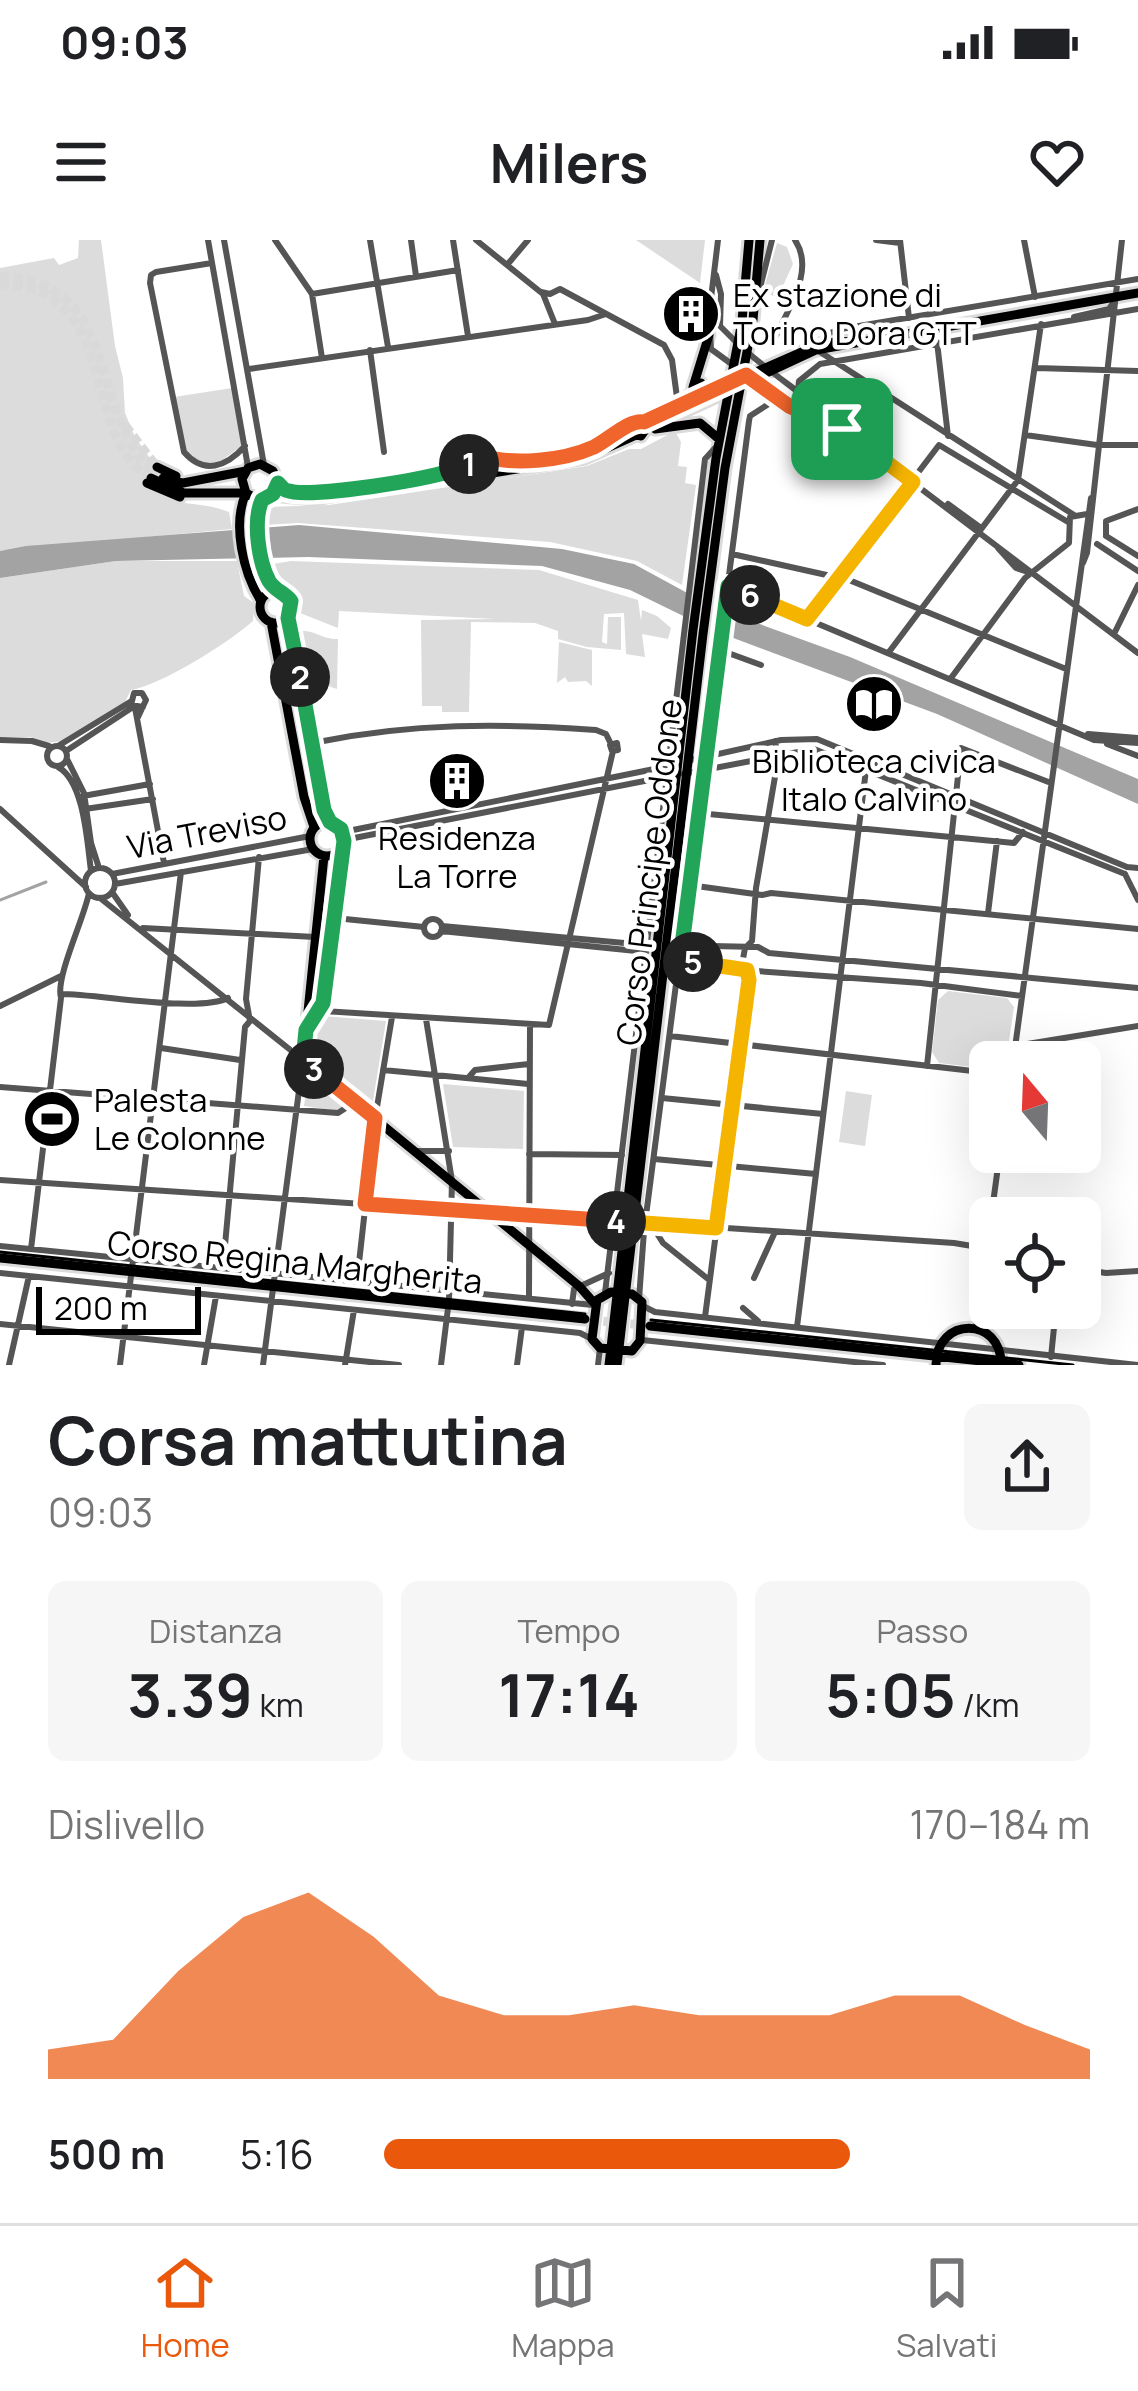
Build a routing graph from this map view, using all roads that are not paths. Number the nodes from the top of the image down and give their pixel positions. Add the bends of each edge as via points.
1 (208, 240) edge
2 (224, 240) edge
3 (275, 240) edge
4 (370, 240) edge
5 (412, 240) edge
6 (453, 240) edge
7 (476, 240) edge
8 (528, 240) edge
9 (718, 240) edge
10 (749, 240) edge
11 (760, 240) edge
12 (772, 240) edge
13 (795, 240) edge
14 (877, 240) edge
15 (1024, 240) edge
16 (1125, 240) edge
17 (900, 242) edge
18 (212, 263) junction
19 (507, 265) junction
20 (458, 270) junction
21 (716, 275) junction
22 (416, 276) junction
23 (1138, 279) edge
24 (376, 282) junction
25 (1119, 282) junction
26 (541, 292) junction
27 (1138, 293) edge
28 (312, 294) junction
29 (1035, 297) junction
30 (1117, 297) junction
31 (753, 306) junction
32 (1138, 309) edge
33 (1030, 313) junction
34 (1115, 313) junction
35 (611, 316) junction
36 (909, 318) junction
37 (1067, 320) junction
38 (1054, 322) junction
39 (555, 324) junction
40 (1041, 324) junction
41 (752, 328) junction
42 (709, 335) junction
43 (468, 336) junction
44 (938, 342) junction
45 (737, 343) junction
46 (388, 347) junction
47 (819, 347) junction
48 (370, 350) junction
49 (747, 352) junction
50 (322, 358) junction
51 (836, 361) junction
52 (732, 365) junction
53 (1036, 368) junction
54 (248, 369) junction
55 (768, 369) junction
56 (1108, 370) junction
57 (1138, 371) edge
58 (740, 381) junction
59 (701, 383) dead end
60 (798, 391) junction
61 (692, 394) junction
62 (778, 398) junction
63 (677, 405) junction
64 (639, 427) junction
65 (842, 429) junction
66 (1025, 435) junction
67 (948, 436) junction
68 (719, 442) junction
69 (1097, 445) junction
70 (1138, 445) edge
71 (244, 446) junction
72 (383, 452) dead end
73 (490, 459) junction
74 (264, 465) junction
75 (472, 467) junction
76 (247, 470) junction
77 (490, 472) junction
78 (152, 475) junction
79 (913, 482) junction
80 (278, 483) junction
81 (1015, 485) junction
82 (246, 493) junction
83 (266, 498) junction
84 (1091, 498) junction
85 (240, 507) junction
86 (1138, 509) edge
87 (1087, 514) junction
88 (1071, 519) junction
89 (1087, 531) junction
90 (982, 533) junction
91 (1106, 536) junction
92 (1093, 545) junction
93 (732, 554) junction
94 (1138, 556) edge
95 (1082, 563) junction
96 (1138, 571) edge
97 (1032, 572) junction
98 (839, 578) junction
99 (1138, 585) edge
100 (728, 586) junction
101 (699, 588) junction
102 (277, 590) junction
103 (261, 601) junction
104 (1076, 606) junction
105 (921, 610) junction
106 (288, 618) junction
107 (807, 619) junction
108 (271, 622) junction
109 (693, 630) junction
110 (1114, 634) junction
111 (983, 635) junction
112 (720, 650) junction
113 (889, 652) junction
114 (1138, 653) edge
115 (761, 665) dead end
116 (1066, 669) junction
117 (951, 678) junction
118 (1059, 727) junction
119 (1085, 734) junction
120 (0, 740) edge
121 (16, 741) junction
122 (775, 741) junction
123 (1138, 741) edge
124 (318, 742) dead end
125 (1104, 743) junction
126 (61, 751) junction
127 (777, 755) junction
128 (706, 756) junction
129 (1138, 756) edge
130 (47, 757) junction
131 (867, 765) junction
132 (58, 767) junction
133 (678, 769) junction
134 (704, 771) junction
135 (1052, 778) junction
136 (606, 779) junction
137 (150, 784) junction
138 (603, 789) junction
139 (82, 796) junction
140 (153, 800) junction
141 (956, 800) junction
142 (0, 809) edge
143 (84, 809) junction
144 (698, 813) junction
145 (770, 820) junction
146 (330, 822) junction
147 (1024, 827) junction
148 (860, 828) junction
149 (312, 832) junction
150 (1043, 835) junction
151 (953, 838) junction
152 (343, 841) junction
153 (998, 842) junction
154 (313, 849) junction
155 (324, 856) junction
156 (259, 857) junction
157 (164, 863) junction
158 (93, 870) junction
159 (74, 872) junction
160 (182, 872) junction
161 (1133, 873) edge
162 (112, 874) junction
163 (689, 885) junction
164 (114, 888) junction
165 (757, 893) junction
166 (93, 894) junction
167 (1138, 900) edge
168 (850, 902) junction
169 (944, 911) junction
170 (988, 913) junction
171 (130, 918) junction
172 (335, 918) junction
173 (1033, 918) junction
174 (142, 928) junction
175 (176, 928) junction
176 (1138, 929) edge
177 (252, 933) junction
178 (315, 937) junction
179 (568, 941) junction
180 (682, 944) junction
181 (745, 948) junction
182 (657, 950) junction
183 (173, 954) junction
184 (842, 959) junction
185 (680, 961) junction
186 (938, 966) junction
187 (747, 970) junction
188 (64, 975) junction
189 (841, 975) junction
190 (1024, 978) junction
191 (936, 985) junction
192 (1138, 988) edge
193 (61, 994) junction
194 (1022, 996) junction
195 (228, 998) junction
196 (167, 1002) junction
197 (0, 1006) edge
198 (313, 1010) junction
199 (248, 1015) junction
200 (392, 1017) junction
201 (426, 1019) junction
202 (530, 1025) junction
203 (1138, 1026) edge
204 (670, 1036) junction
205 (1016, 1041) edge
206 (1046, 1041) edge
207 (740, 1044) junction
208 (161, 1048) junction
209 (831, 1055) junction
210 (241, 1060) junction
211 (303, 1060) junction
212 (529, 1064) junction
213 (927, 1066) junction
214 (383, 1070) junction
215 (969, 1071) edge
216 (437, 1076) junction
217 (468, 1078) junction
218 (529, 1084) junction
219 (0, 1087) edge
220 (51, 1092) junction
221 (662, 1098) junction
222 (154, 1099) junction
223 (355, 1102) junction
224 (237, 1103) junction
225 (732, 1105) junction
226 (297, 1107) junction
227 (824, 1114) junction
228 (375, 1118) junction
229 (415, 1151) junction
230 (449, 1151) junction
231 (529, 1154) junction
232 (623, 1155) junction
233 (654, 1159) junction
234 (724, 1165) junction
235 (816, 1174) junction
236 (0, 1180) edge
237 (452, 1181) junction
238 (39, 1183) junction
239 (143, 1189) junction
240 (229, 1194) junction
241 (285, 1198) junction
242 (365, 1204) junction
243 (449, 1211) junction
244 (488, 1213) junction
245 (528, 1215) junction
246 (635, 1223) junction
247 (716, 1228) junction
248 (775, 1232) junction
249 (808, 1234) junction
250 (659, 1238) junction
251 (644, 1241) junction
252 (529, 1245) junction
253 (0, 1246) edge
254 (969, 1247) edge
255 (31, 1249) junction
256 (0, 1258) edge
257 (134, 1258) junction
258 (549, 1261) junction
259 (224, 1267) junction
260 (1101, 1270) edge
261 (276, 1271) junction
262 (529, 1271) junction
263 (1138, 1271) edge
264 (133, 1272) junction
265 (0, 1273) edge
266 (609, 1273) junction
267 (29, 1276) junction
268 (754, 1277) dead end
269 (709, 1279) junction
270 (357, 1280) junction
271 (130, 1286) junction
272 (579, 1286) junction
273 (274, 1287) junction
274 (449, 1291) junction
275 (215, 1295) junction
276 (607, 1297) junction
277 (529, 1299) junction
278 (272, 1300) junction
279 (641, 1302) junction
280 (448, 1304) junction
281 (572, 1304) junction
282 (742, 1308) dead end
283 (354, 1310) junction
284 (704, 1317) junction
285 (585, 1319) tunnel mouth
286 (447, 1320) junction
287 (760, 1323) junction
288 (0, 1324) edge
289 (19, 1326) junction
290 (650, 1326) tunnel mouth
291 (522, 1327) junction
292 (797, 1327) junction
293 (980, 1329) joint
294 (1054, 1329) edge
295 (878, 1336) junction
296 (124, 1337) junction
297 (640, 1340) junction
298 (940, 1344) junction
299 (207, 1346) junction
300 (842, 1346) junction
301 (610, 1348) junction
302 (877, 1350) junction
303 (265, 1351) junction
304 (1052, 1357) junction
305 (793, 1360) edge
306 (936, 1360) edge
307 (1001, 1360) edge
308 (345, 1362) edge
309 (848, 1363) edge
310 (9, 1365) edge
311 (120, 1365) edge
312 (203, 1365) edge
313 (263, 1365) edge
314 (399, 1365) edge
315 (440, 1365) edge
316 (518, 1365) edge
317 (598, 1365) edge
318 (613, 1365) edge
319 (627, 1365) edge
320 (883, 1365) edge
321 (1019, 1365) edge
322 (1138, 1365) edge

1 - 18 street
2 - 54 street
3 - 28 street
4 - 24 street
5 - 22 street
6 - 20 street
7 - 19 street
8 - 19 street
9 - 21 street
10 - 45 main road, Corso Principe Oddone
11 - 31 main road
12 - 31 street
13 - 41 street via 804,268 776,336
14 - 17 street
15 - 29 street
16 - 25 street
17 - 36 street
18 - 71 street
18 - 71 street via 151,275 177,434 202,466 223,464
19 - 26 street
20 - 22 street
20 - 43 street
21 - 42 street
21 - 45 street via 722,330
22 - 24 street
23 - 25 street
24 - 28 street
24 - 46 street
25 - 29 street
25 - 30 street
26 - 35 street via 562,290
26 - 39 street
27 - 30 main road
28 - 50 street
29 - 36 street
30 - 33 main road
30 - 34 street
30 - 37 street via 1109,309
31 - 41 main road
32 - 34 street
33 - 38 street
33 - 47 main road
34 - 37 street
34 - 56 street
35 - 39 street
35 - 63 street via 664,345
36 - 47 street via 841,329
37 - 38 street
38 - 40 street
39 - 43 street
40 - 44 street
40 - 53 street
41 - 49 main road
42 - 52 street via 711,349
42 - 61 main road
43 - 46 street
44 - 51 street
44 - 67 street
45 - 49 street
45 - 52 main road, Corso Principe Oddone
46 - 48 street
47 - 51 street
47 - 55 main road
48 - 50 street
48 - 72 street
49 - 55 street
49 - 58 main road
50 - 54 street
51 - 60 street via 814,366
51 - 67 street
52 - 58 main road, Corso Principe Oddone
53 - 56 street
53 - 66 street
54 - 74 street
55 - 58 main road
55 - 60 street
56 - 57 street
56 - 69 street
58 - 62 street
58 - 64 main road
58 - 68 main road, Corso Principe Oddone
58 - 101 main road, Corso Principe Oddone
59 - 61 main road
60 - 65 street
61 - 63 main road
62 - 65 street
62 - 93 street via 750,416
63 - 64 main road
64 - 68 main road via 694,422
64 - 73 main road via 576,453
64 - 77 main road via 585,458
65 - 79 street
66 - 69 street
66 - 81 street
67 - 81 street
68 - 101 main road, Corso Principe Oddone
69 - 70 street
69 - 84 street
71 - 76 street
73 - 75 main road via 480,455
73 - 77 main road
74 - 76 main road
74 - 80 main road
75 - 77 main road
75 - 80 main road via 320,491 287,491
75 - 83 main road via 314,499
76 - 78 main road via 183,483
76 - 82 main road
78 - 82 main road via 196,495
78 - 85 main road via 181,497 233,497
79 - 81 street via 939,446
79 - 90 street
79 - 98 street
80 - 83 main road
81 - 88 street
81 - 90 street
82 - 83 main road
82 - 85 main road
83 - 102 main road via 256,521
84 - 87 street
84 - 89 street
85 - 103 main road via 247,568
86 - 91 street via 1105,522
87 - 88 street
87 - 89 street
88 - 97 street via 1070,541
89 - 92 street
89 - 95 street
90 - 97 street via 1016,568
90 - 105 street
91 - 92 street
91 - 94 street
92 - 95 street
92 - 96 street
93 - 98 street
93 - 100 street
95 - 104 street
97 - 104 street
97 - 111 street
98 - 105 street
98 - 107 street
99 - 110 street
100 - 107 street
100 - 112 street, Corso Principe Oddone
101 - 109 main road, Corso Principe Oddone
101 - 109 street, Corso Principe Oddone
102 - 103 main road
102 - 106 main road via 291,601
103 - 108 main road
104 - 110 street
104 - 116 street
105 - 111 street
105 - 113 street
106 - 108 main road
106 - 146 main road
107 - 113 street
108 - 149 main road
109 - 133 main road, Corso Principe Oddone
109 - 133 street, Corso Principe Oddone
110 - 114 street
111 - 116 street
111 - 117 street
112 - 115 street
112 - 128 street, Corso Principe Oddone
113 - 117 street
116 - 118 street
117 - 118 street
118 - 119 street
118 - 135 street
119 - 123 street
119 - 125 street
120 - 121 street
121 - 126 street
121 - 130 street
122 - 127 street
122 - 128 street
122 - 131 street via 818,739
123 - 125 street
124 - 136 street via 484,724 600,731 612,747
125 - 129 street
126 - 130 street
126 - 132 street
126 - 137 street via 136,708
126 - 139 street
127 - 131 street via 814,749
127 - 134 street
127 - 145 street
128 - 133 street
128 - 134 street, Corso Principe Oddone
130 - 132 street
131 - 141 street
131 - 148 street
132 - 139 street
133 - 134 street
133 - 136 street
133 - 138 street
133 - 182 main road, Corso Principe Oddone
133 - 182 street, Corso Principe Oddone
134 - 144 street, Corso Principe Oddone
135 - 141 street via 962,748
135 - 150 street
136 - 138 street
136 - 152 street
137 - 139 street
137 - 140 street
138 - 152 street
138 - 179 street
139 - 143 street
140 - 143 street
140 - 157 street
141 - 147 street
141 - 151 street
142 - 159 street
143 - 158 street
144 - 145 street
144 - 163 street, Corso Principe Oddone
145 - 148 street
145 - 165 street
146 - 149 main road
146 - 152 main road
147 - 150 street
147 - 153 street via 1018,842
148 - 151 street
148 - 168 street
149 - 154 main road
149 - 157 street, Via Treviso
150 - 161 street
150 - 173 street
151 - 153 street
151 - 169 street
152 - 155 main road
152 - 172 main road
153 - 170 street
154 - 155 main road
154 - 156 street, Via Treviso
155 - 178 main road
156 - 160 street, Via Treviso
156 - 177 street
157 - 162 street, Via Treviso
158 - 159 street
158 - 162 street
158 - 166 street
159 - 166 street
160 - 164 street, Via Treviso
160 - 175 street
161 - 167 street
162 - 164 street
163 - 165 street
163 - 180 street, Corso Principe Oddone
164 - 166 street, Via Treviso
164 - 171 street
165 - 168 street
165 - 181 street
166 - 171 street
166 - 188 street
168 - 169 street
168 - 184 street
169 - 170 street
169 - 186 street
170 - 173 street
171 - 174 street
172 - 179 street via 424,927 432,919 441,929
172 - 198 main road
173 - 176 street
173 - 190 street
174 - 175 street
174 - 183 street
175 - 177 street
175 - 183 street
177 - 178 street
177 - 199 street
178 - 198 main road
179 - 182 street
179 - 202 street via 550,1023
180 - 181 street
180 - 182 street
180 - 185 street, Corso Principe Oddone
181 - 184 street
181 - 187 street
182 - 185 street
182 - 232 street, Corso Principe Oddone
182 - 246 main road, Corso Principe Oddone
183 - 195 street
183 - 196 street
184 - 186 street
184 - 189 street
185 - 187 street
185 - 204 street, Corso Principe Oddone
186 - 190 street
186 - 191 street
187 - 189 street
187 - 207 street
188 - 193 street
188 - 197 street
189 - 191 street
189 - 209 street
190 - 192 street
190 - 194 street
191 - 194 street
191 - 213 street
193 - 196 street
193 - 220 street
194 - 205 street
195 - 196 street
195 - 199 street
196 - 208 street
198 - 200 street
198 - 211 main road
199 - 210 street
199 - 211 street
200 - 201 street
200 - 214 street
201 - 202 street
201 - 216 street
202 - 212 street
203 - 206 street
204 - 207 street
204 - 221 street, Corso Principe Oddone
207 - 209 street
207 - 225 street
208 - 210 street
208 - 222 street
209 - 213 street
209 - 227 street
210 - 224 street
211 - 223 main road
211 - 226 street
212 - 217 street via 475,1070
212 - 218 street
213 - 215 street
214 - 216 street
214 - 228 street
216 - 217 street
216 - 230 street
217 - 218 street
218 - 231 street
219 - 220 street
220 - 222 street
220 - 238 street
221 - 225 street
221 - 233 street, Corso Principe Oddone
222 - 224 street
222 - 239 street
223 - 226 street via 338,1113
223 - 228 main road
224 - 226 street
224 - 240 street
225 - 227 street
225 - 234 street
226 - 241 street
227 - 235 street
228 - 229 main road
228 - 242 street
229 - 230 street
229 - 237 main road
230 - 237 street
231 - 232 street
231 - 245 street
232 - 246 street, Corso Principe Oddone
233 - 234 street
233 - 246 street, Corso Principe Oddone
234 - 235 street
234 - 247 street
235 - 249 street
236 - 238 street
237 - 243 street
237 - 244 main road
238 - 239 street
238 - 255 street
239 - 240 street
239 - 257 street
240 - 241 street
240 - 259 street
241 - 242 street
241 - 261 street
242 - 243 street
242 - 270 street
243 - 244 street
243 - 274 street
244 - 245 street
244 - 252 main road
245 - 246 street
245 - 252 street
246 - 247 street
246 - 250 street
246 - 251 street, Corso Principe Oddone
246 - 266 street, Corso Principe Oddone
246 - 276 main road, Corso Principe Oddone
247 - 248 street
247 - 269 street
248 - 249 street
248 - 268 street
249 - 254 street
249 - 292 street
250 - 251 street
250 - 269 street
251 - 279 street, Corso Principe Oddone
252 - 258 main road
252 - 262 street
253 - 255 street, Corso Regina Margherita
255 - 257 street, Corso Regina Margherita
256 - 264 main road, Corso Regina Margherita
257 - 259 street, Corso Regina Margherita
257 - 264 street
258 - 262 street
258 - 272 main road
259 - 261 street, Corso Regina Margherita
260 - 263 street
261 - 270 street, Corso Regina Margherita
261 - 273 street
262 - 277 street
264 - 271 street
264 - 273 main road, Corso Regina Margherita
265 - 267 street, Corso Regina Margherita
266 - 272 street
266 - 276 street, Corso Principe Oddone
267 - 271 street, Corso Regina Margherita
267 - 289 street
269 - 284 street
270 - 274 street, Corso Regina Margherita
271 - 275 street, Corso Regina Margherita
271 - 296 street
272 - 276 main road
272 - 281 street
273 - 278 street
273 - 280 main road, Corso Regina Margherita
274 - 277 street, Corso Regina Margherita
274 - 280 street
275 - 278 street, Corso Regina Margherita
275 - 299 street
276 - 279 main road, Corso Regina Margherita
276 - 281 street, Corso Regina Margherita
276 - 301 main road, Corso Principe Oddone
276 - 301 main road, Corso Principe Oddone
277 - 281 street, Corso Regina Margherita
278 - 283 street, Corso Regina Margherita
278 - 303 street
279 - 284 street, Corso Regina Margherita via 655,1312
279 - 297 main road, Corso Principe Oddone
280 - 285 main road, Corso Regina Margherita
280 - 286 street
282 - 287 street
283 - 286 street, Corso Regina Margherita
283 - 308 street
284 - 287 street, Corso Regina Margherita
286 - 291 street, Corso Regina Margherita
286 - 315 street
287 - 292 street, Corso Regina Margherita
288 - 289 street
289 - 296 street
289 - 310 street
290 - 300 main road, Corso Regina Margherita
291 - 301 street, Corso Regina Margherita via 580,1333
291 - 316 street
292 - 295 street, Corso Regina Margherita
293 - 298 main road via 952,1331
293 - 307 main road
294 - 304 street
295 - 298 street, Corso Regina Margherita
295 - 302 street
296 - 299 street
296 - 311 street
297 - 301 main road
297 - 305 street
298 - 306 main road
298 - 307 street, Corso Regina Margherita
299 - 303 street
299 - 312 street
300 - 302 main road, Corso Regina Margherita
300 - 309 street
301 - 317 street, Corso Principe Oddone
301 - 318 main road, Corso Principe Oddone
301 - 319 street, Corso Principe Oddone
302 - 306 main road, Corso Regina Margherita
303 - 308 street
303 - 313 street
304 - 307 street, Corso Regina Margherita
304 - 322 street, Corso Regina Margherita
305 - 309 street
306 - 307 main road, Corso Regina Margherita
307 - 321 main road, Corso Regina Margherita
308 - 314 street
309 - 320 street

